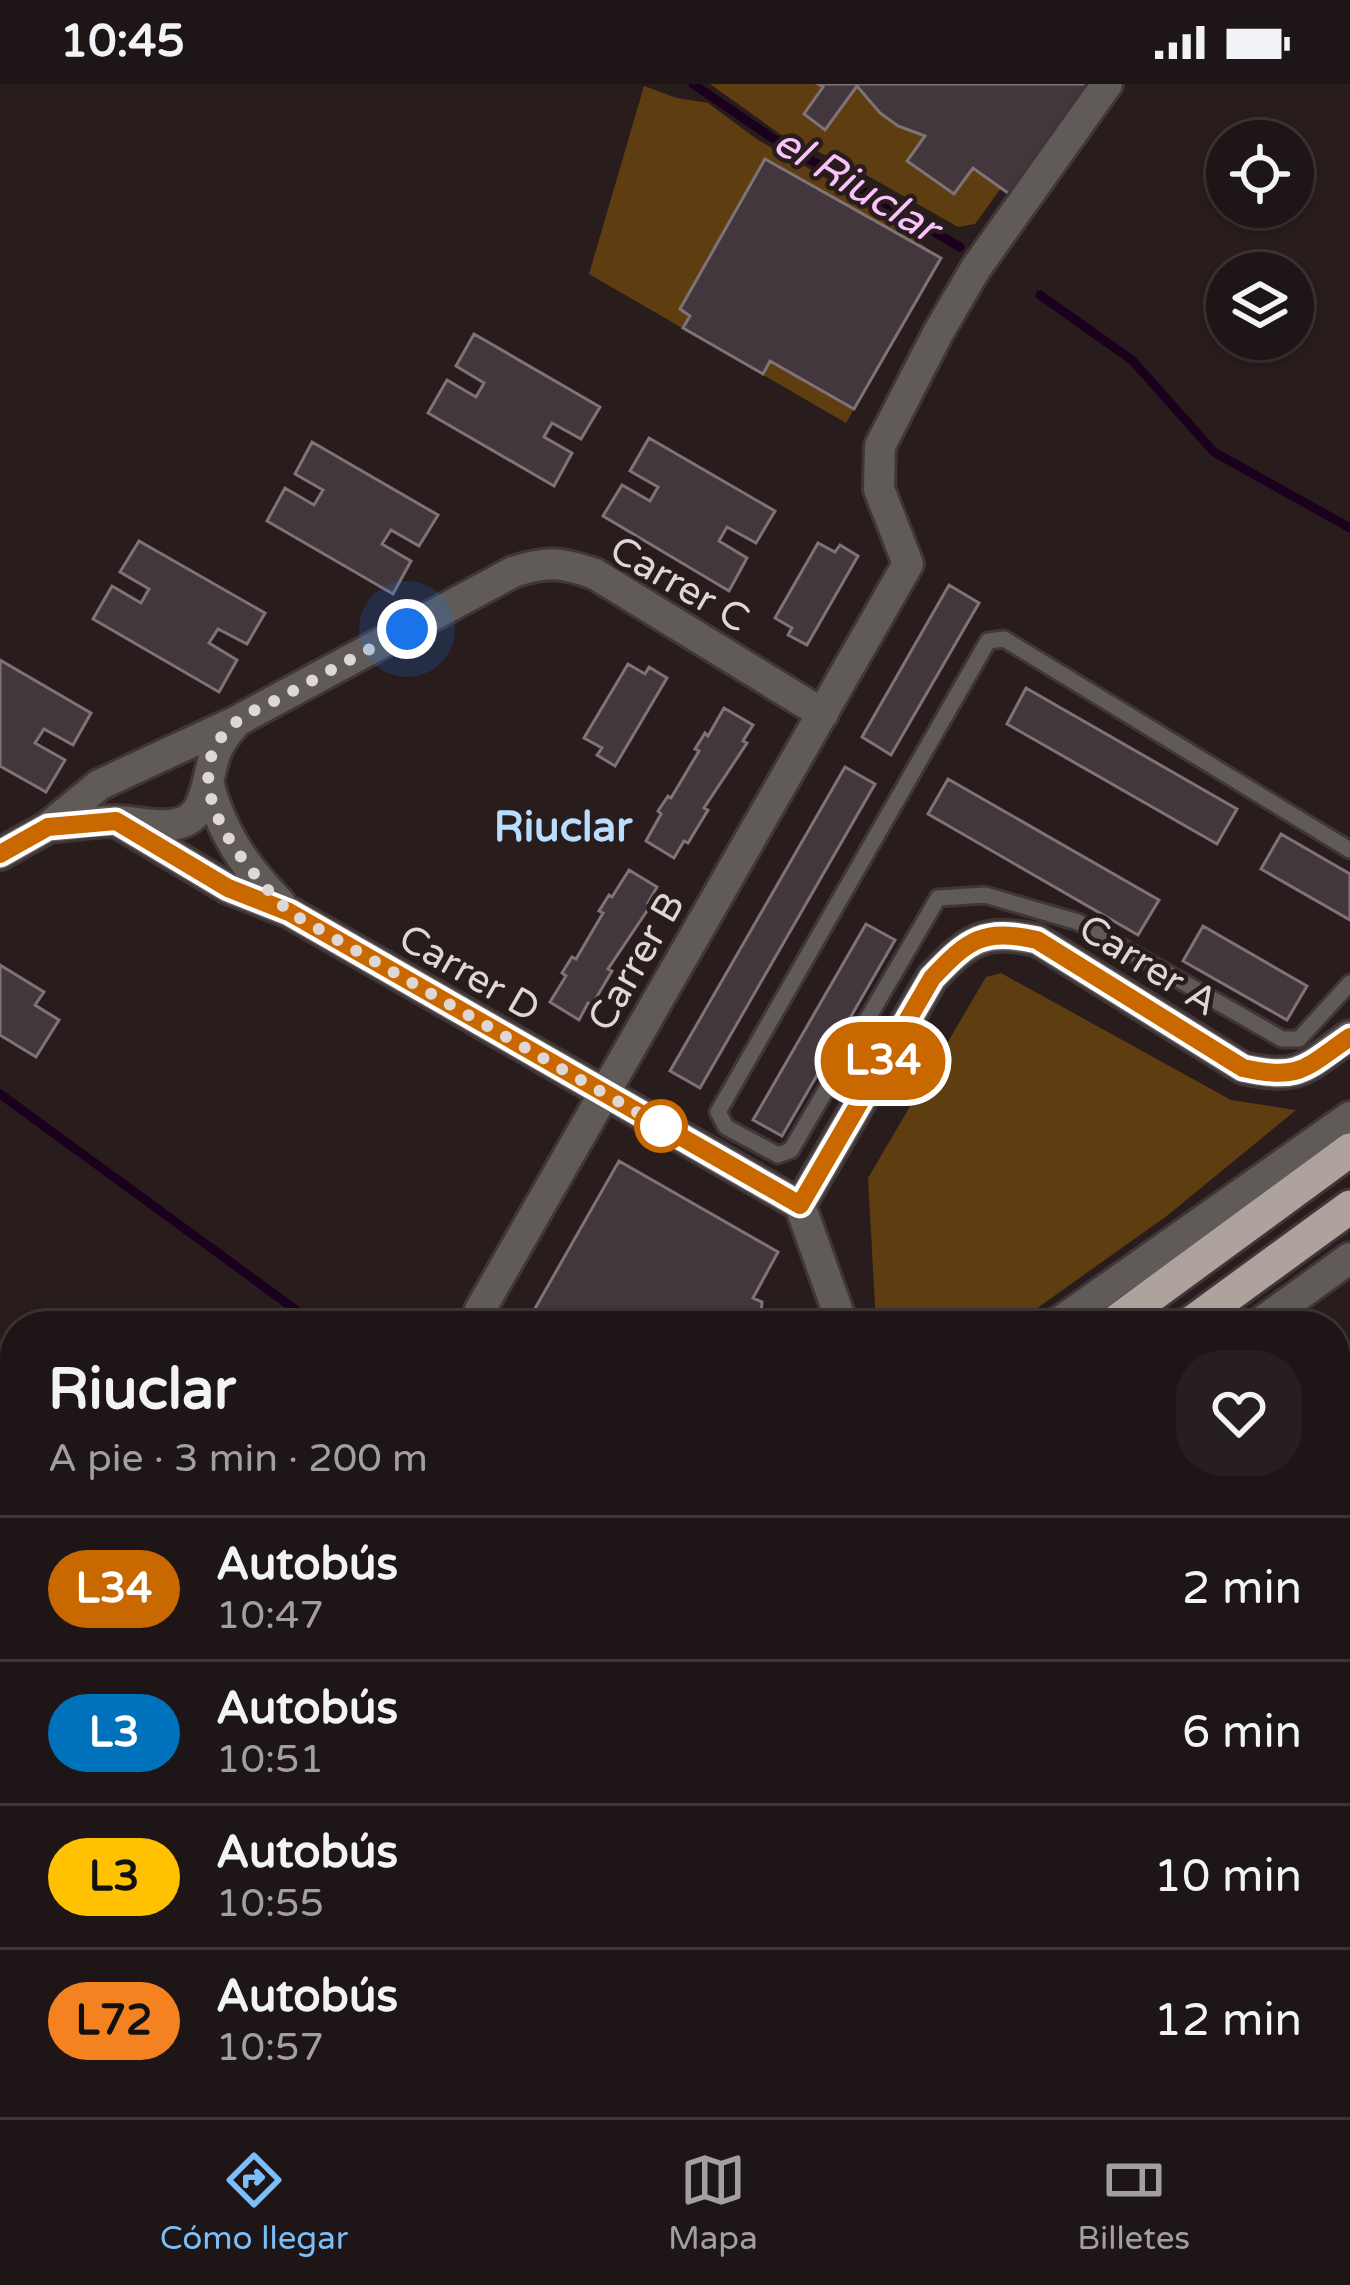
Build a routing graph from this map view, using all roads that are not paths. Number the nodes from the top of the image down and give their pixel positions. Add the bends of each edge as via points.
1 (1107, 84) edge
2 (823, 714) junction
3 (237, 721) junction
4 (140, 765) junction
5 (207, 779) junction
6 (116, 821) junction
7 (48, 827) junction
8 (1350, 850) edge
9 (0, 854) edge
10 (289, 912) junction
11 (1350, 983) edge
12 (1350, 1036) edge
13 (604, 1094) junction
14 (1350, 1118) edge
15 (1350, 1150) edge
16 (800, 1205) junction
17 (1350, 1207) edge
18 (1350, 1258) edge
19 (480, 1310) dead end
20 (840, 1311) edge
21 (1075, 1311) edge
22 (1130, 1311) edge
23 (1208, 1311) edge
24 (1277, 1311) edge

1 - 2 street, Carrer B via 976,268 880,446 879,490 908,564
2 - 3 street, Carrer C via 595,574 542,563
2 - 13 street, Carrer B
3 - 4 street, Carrer C
3 - 5 street, Carrer C via 214,749
4 - 5 street
4 - 7 street, Carrer C via 99,785
5 - 6 street, Carrer C via 196,814 184,822
5 - 10 street, Carrer D via 223,828
6 - 7 street, Carrer C
6 - 10 street, Carrer D via 228,888
7 - 9 street, Carrer C
8 - 11 lane via 1004,639 988,641 718,1112 726,1127 778,1155 790,1150 938,898 985,895 1078,922 1282,1040 1299,1039
10 - 13 street, Carrer D
12 - 16 street, Carrer A via 1300,1071 1243,1068 1037,940 984,936 932,978
13 - 16 street, Carrer D
13 - 19 street, Carrer B
14 - 21 street
15 - 22 highway
16 - 20 street
17 - 23 highway
18 - 24 street

